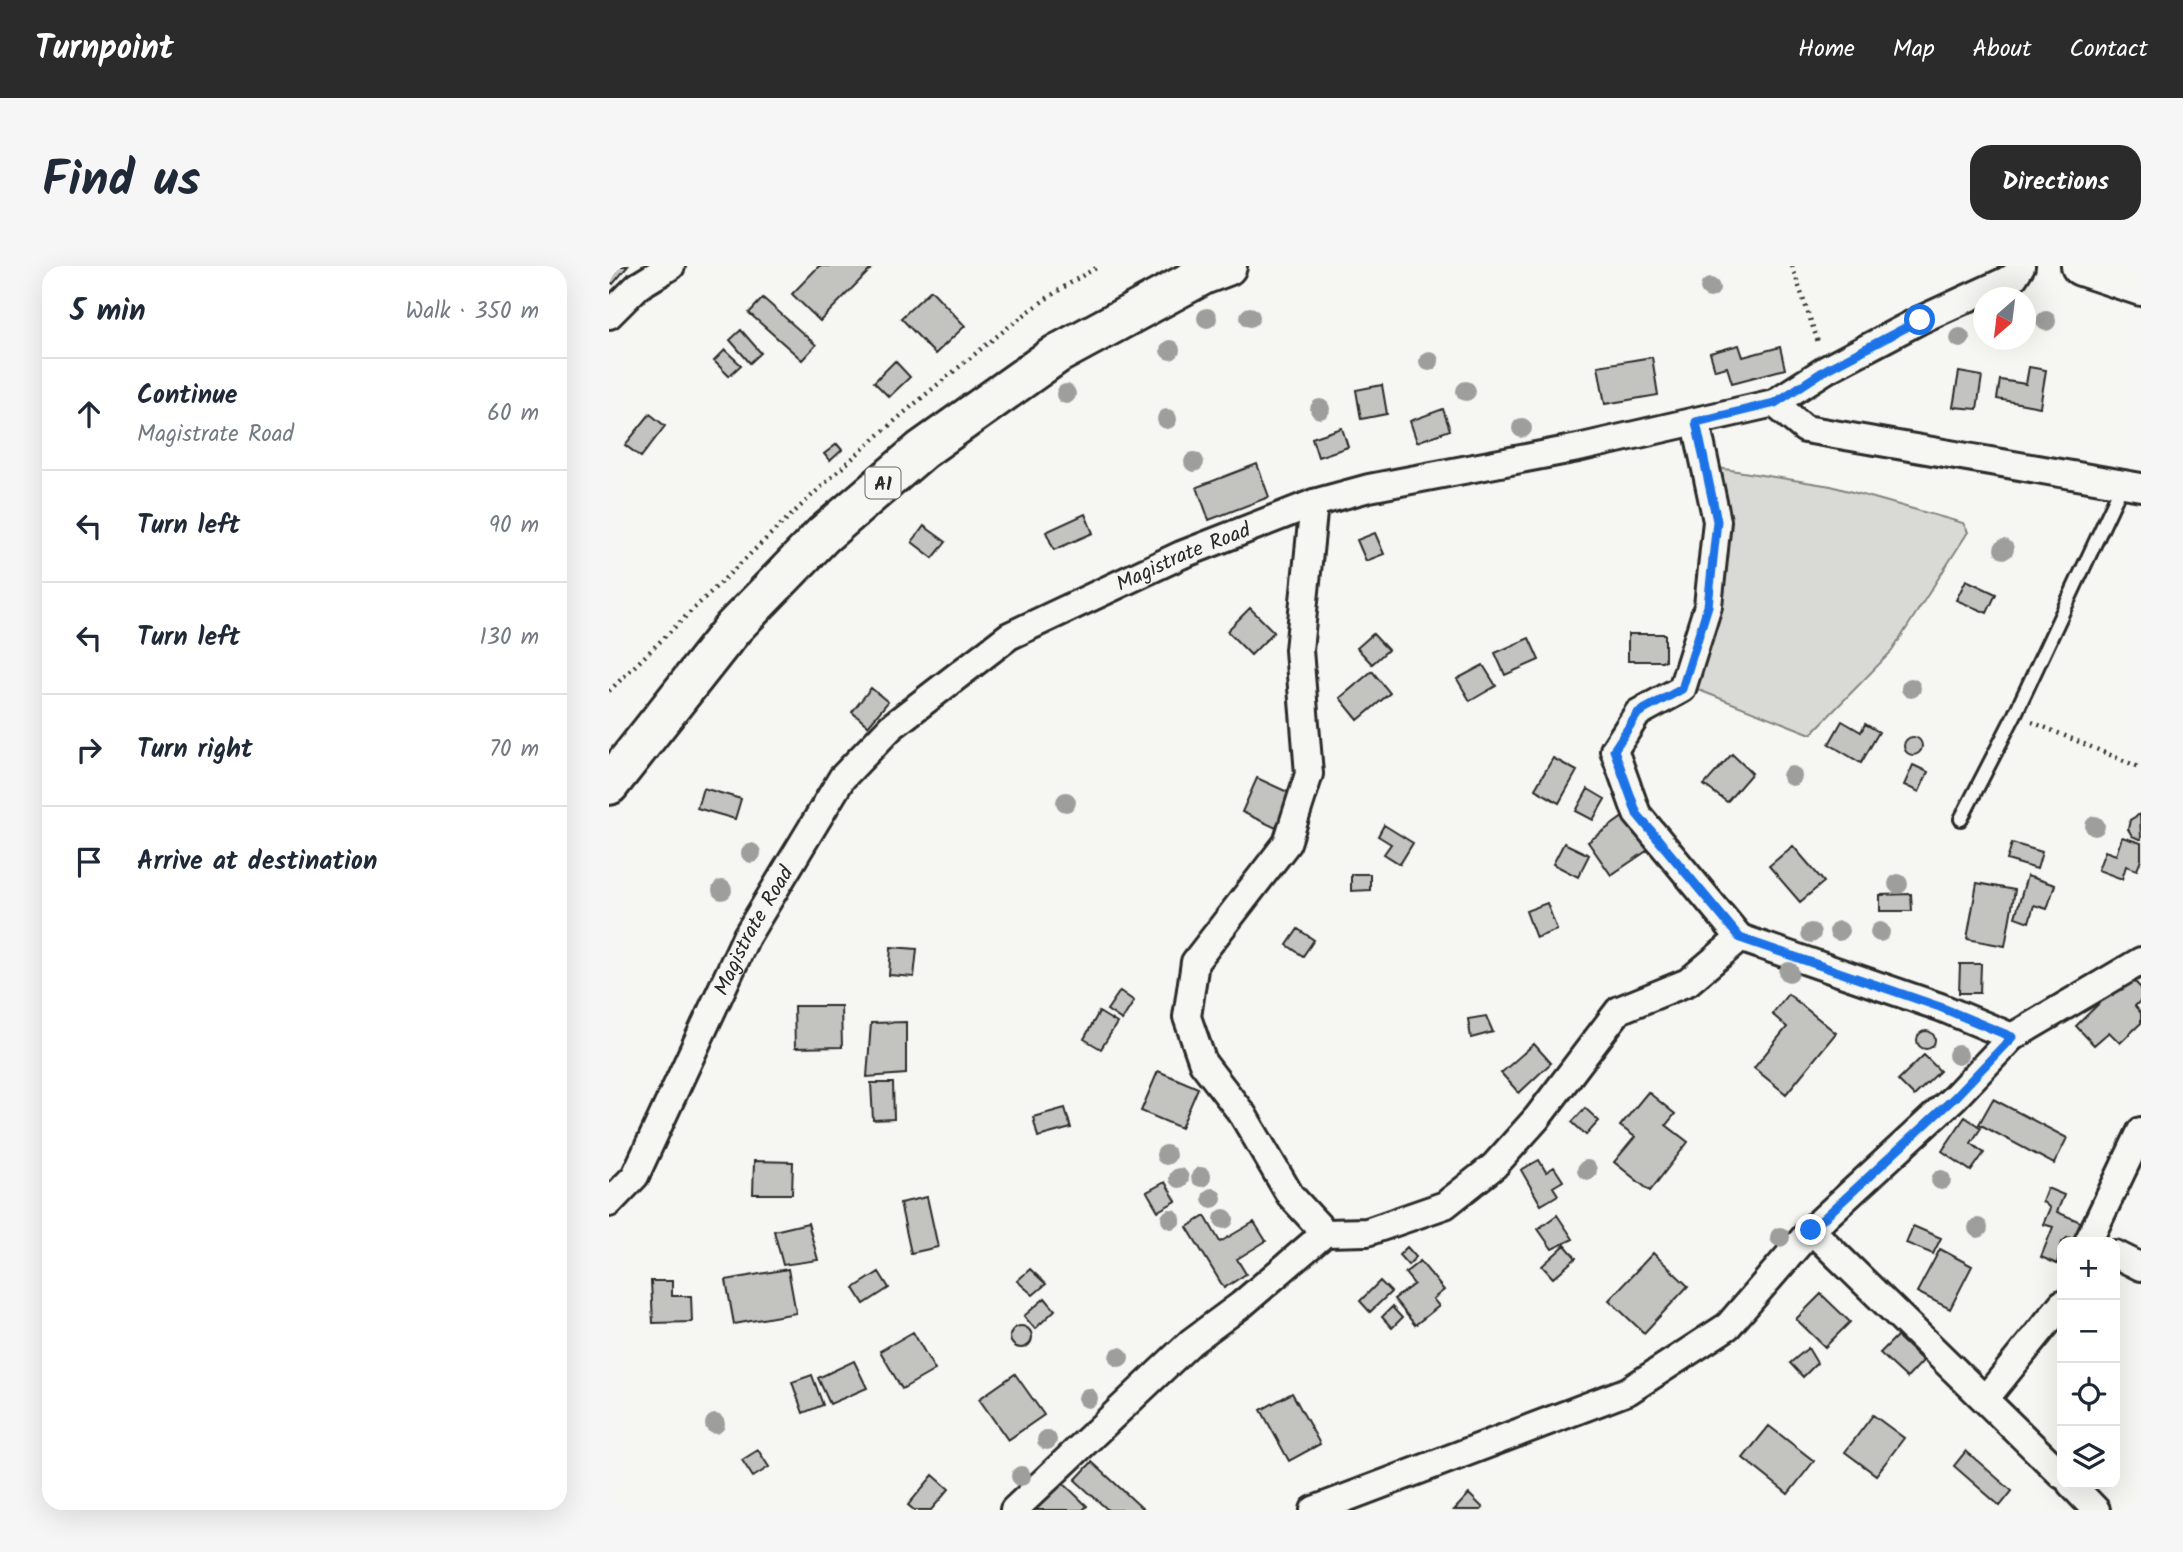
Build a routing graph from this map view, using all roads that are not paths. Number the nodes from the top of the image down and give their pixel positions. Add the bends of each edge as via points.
1 (671, 266) edge
2 (1227, 266) edge
3 (2021, 266) edge
4 (2088, 267) edge
5 (2141, 286) edge
6 (609, 315) edge
7 (1775, 403) junction
8 (1696, 422) junction
9 (2132, 485) edge
10 (1314, 503) junction
11 (609, 785) edge
12 (1961, 819) dead end
13 (1740, 938) junction
14 (2141, 961) edge
15 (2012, 1037) junction
16 (2141, 1131) edge
17 (609, 1203) edge
18 (1811, 1230) junction
19 (1325, 1233) junction
20 (2091, 1237) edge
21 (2120, 1256) edge
22 (2141, 1267) edge
23 (2057, 1310) edge
24 (1986, 1398) junction
25 (2057, 1470) edge
26 (2076, 1489) edge
27 (1014, 1510) edge
28 (1314, 1510) edge
29 (2096, 1510) edge

1 - 6 street via 638,286
2 - 11 main road, A1 via 1057,354 922,450 823,535 733,628
3 - 7 street, Magistrate Road via 2014,277 1827,369
4 - 5 main road
7 - 8 street, Magistrate Road
7 - 9 street via 1805,429
8 - 10 street, Magistrate Road
8 - 13 street via 1717,521 1708,606 1682,689 1638,713 1614,750 1637,814
9 - 12 lane
10 - 17 street, Magistrate Road via 1181,555 1009,636 891,727 842,778 746,937 635,1176
10 - 19 street via 1299,650 1310,774 1287,843 1195,962 1187,1017 1203,1063 1243,1115 1290,1195
13 - 15 street via 1940,1007
13 - 19 street via 1688,982 1619,1010 1537,1118 1494,1166 1445,1205 1367,1232
14 - 15 street
15 - 18 street via 1955,1097
16 - 20 street
18 - 24 street
18 - 28 street via 1728,1326 1628,1391
19 - 27 street via 1191,1342
21 - 22 street
23 - 24 street
24 - 25 street
26 - 29 street

